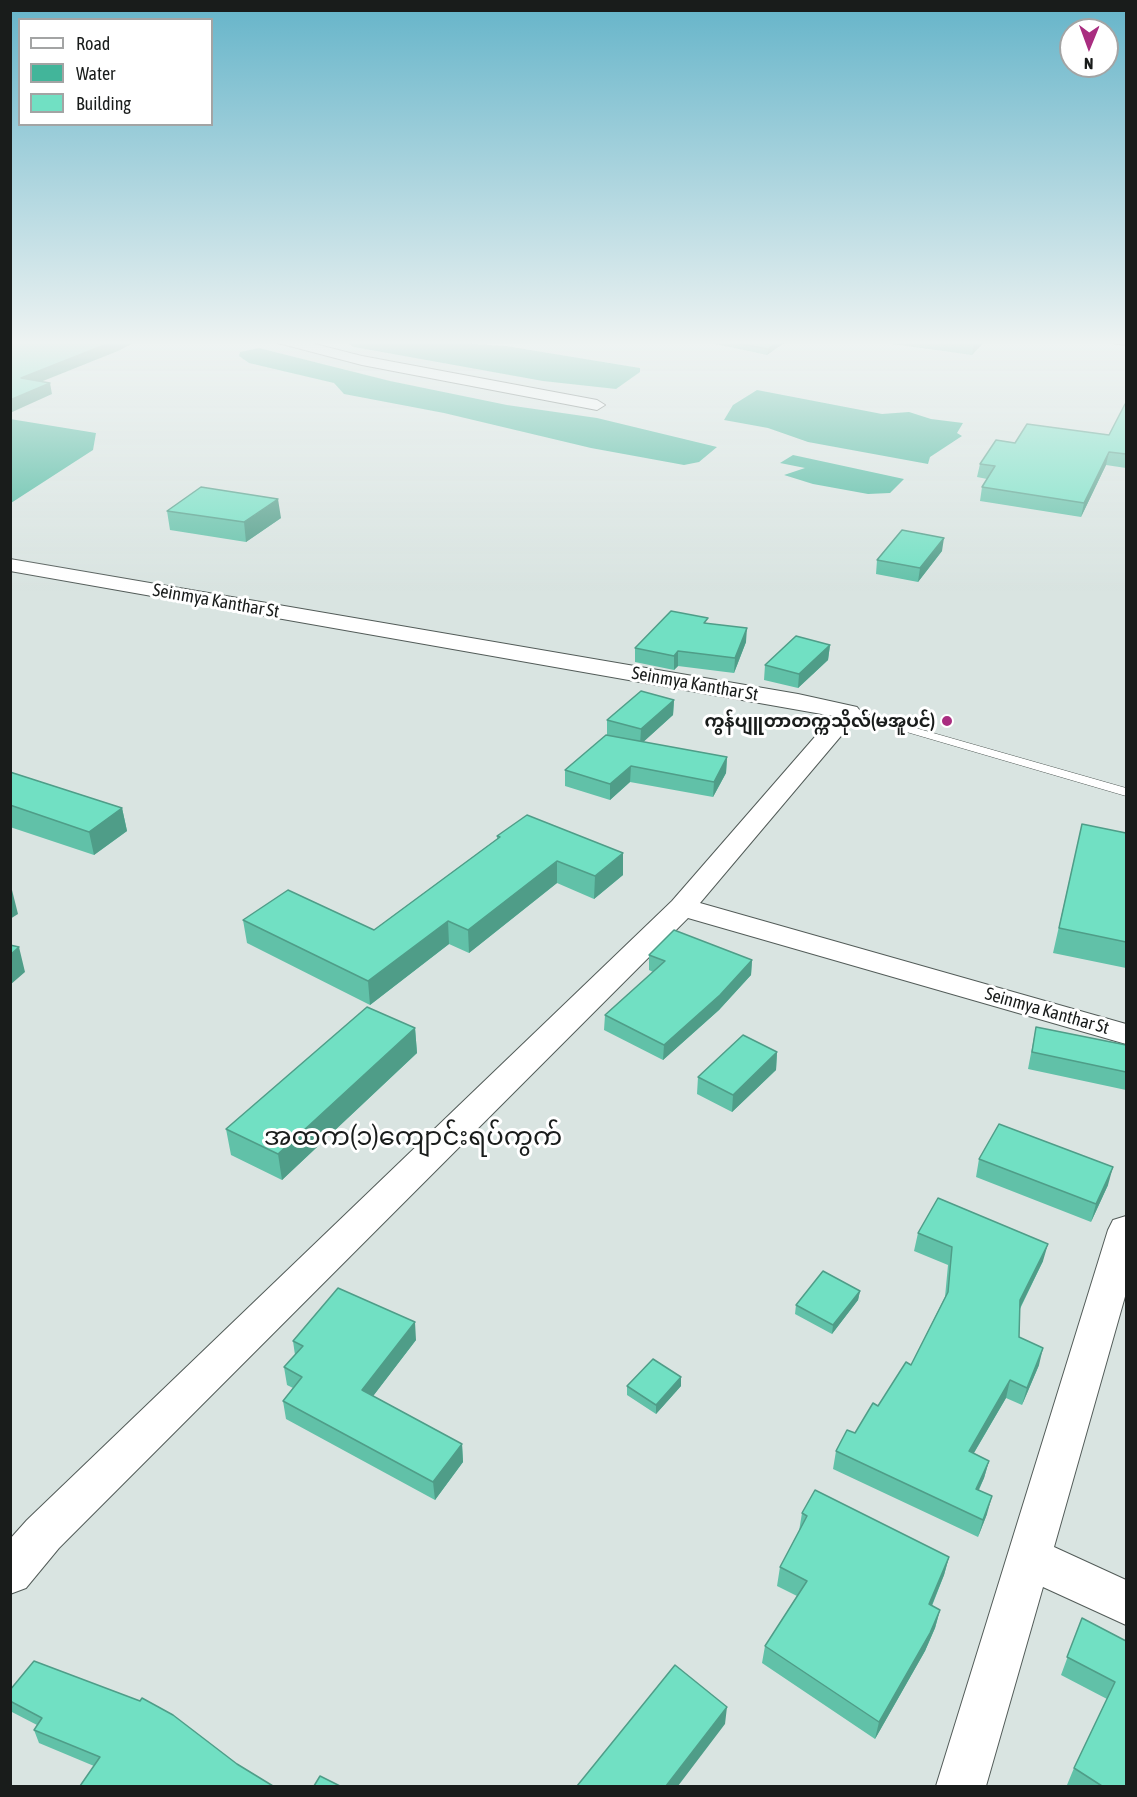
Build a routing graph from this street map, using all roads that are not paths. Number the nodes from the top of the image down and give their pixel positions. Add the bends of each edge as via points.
1 (10, 565) edge
2 (849, 712) junction
3 (1126, 792) edge
4 (682, 908) junction
5 (1126, 1034) edge
6 (1126, 1230) edge
7 (1029, 1558) junction
8 (10, 1573) edge
9 (1126, 1603) edge
10 (961, 1786) edge

1 - 2 street, Seinmya Kanthar St
2 - 3 lane
2 - 4 street
4 - 5 street, Seinmya Kanthar St
4 - 8 street via 60,1518
6 - 7 street
7 - 9 street
7 - 10 street

